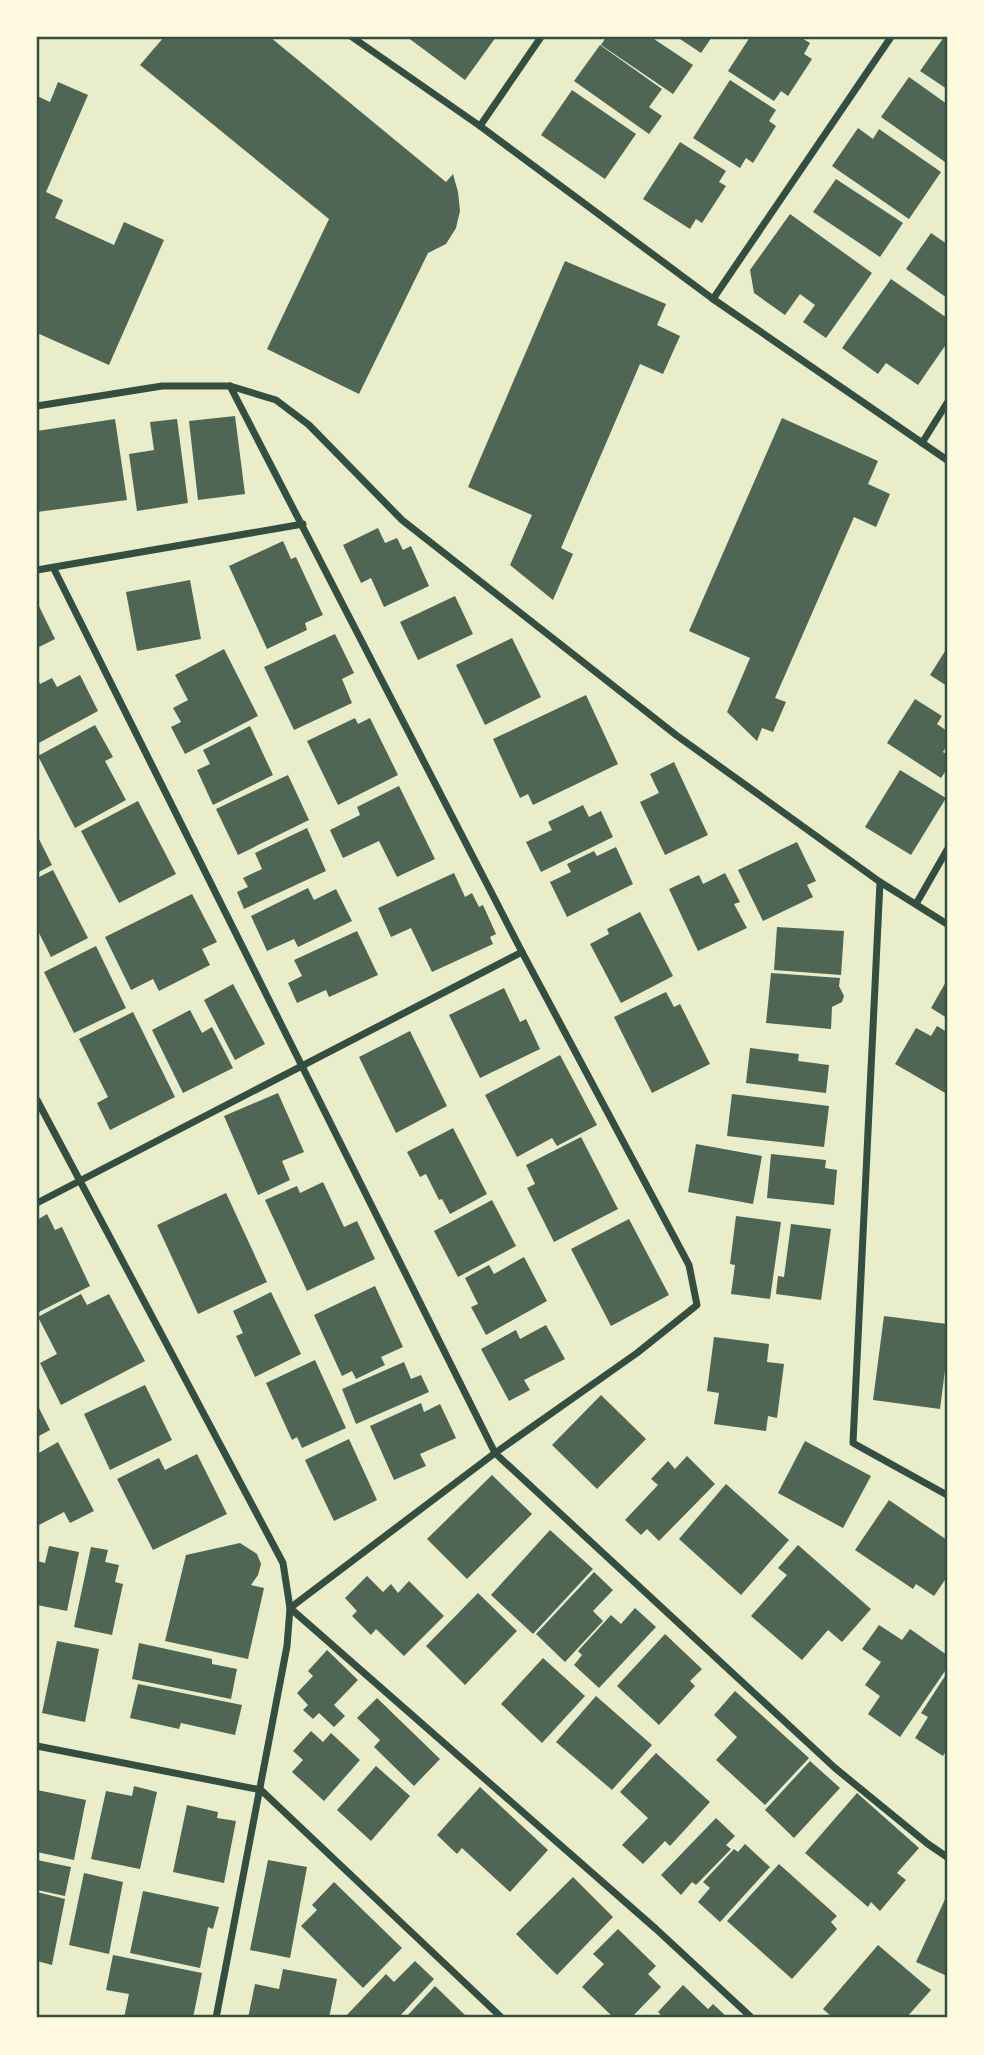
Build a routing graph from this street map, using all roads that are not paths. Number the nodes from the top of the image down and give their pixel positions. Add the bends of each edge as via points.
1 (352, 37) edge
2 (541, 37) edge
3 (891, 37) edge
4 (480, 127) junction
5 (713, 299) junction
6 (230, 386) junction
7 (947, 403) edge
8 (37, 406) edge
9 (922, 443) junction
10 (947, 460) edge
11 (303, 524) junction
12 (54, 569) junction
13 (37, 570) edge
14 (947, 850) edge
15 (880, 882) junction
16 (916, 904) junction
17 (947, 924) edge
18 (522, 952) junction
19 (302, 1066) junction
20 (37, 1100) edge
21 (79, 1181) junction
22 (37, 1203) edge
23 (495, 1453) junction
24 (947, 1495) edge
25 (290, 1608) junction
26 (37, 1746) edge
27 (261, 1790) junction
28 (947, 1857) edge
29 (216, 2018) edge
30 (502, 2018) edge
31 (752, 2018) edge

1 - 4 street
2 - 4 street
3 - 5 street
4 - 5 street
5 - 9 street
6 - 8 street via 162,386
6 - 11 street
6 - 15 street via 276,400 309,425 402,520 676,735
7 - 9 street
9 - 10 street
11 - 12 street
11 - 18 street
12 - 13 street
12 - 19 street
14 - 16 street
15 - 16 street
15 - 24 street via 853,1443
16 - 17 street
18 - 19 street
18 - 23 street via 689,1265 697,1305
19 - 21 street
19 - 23 street
20 - 21 street
21 - 22 street
21 - 25 street via 283,1563
23 - 25 street
23 - 28 street via 835,1768
25 - 27 street
25 - 31 street
26 - 27 street
27 - 29 street
27 - 30 street

